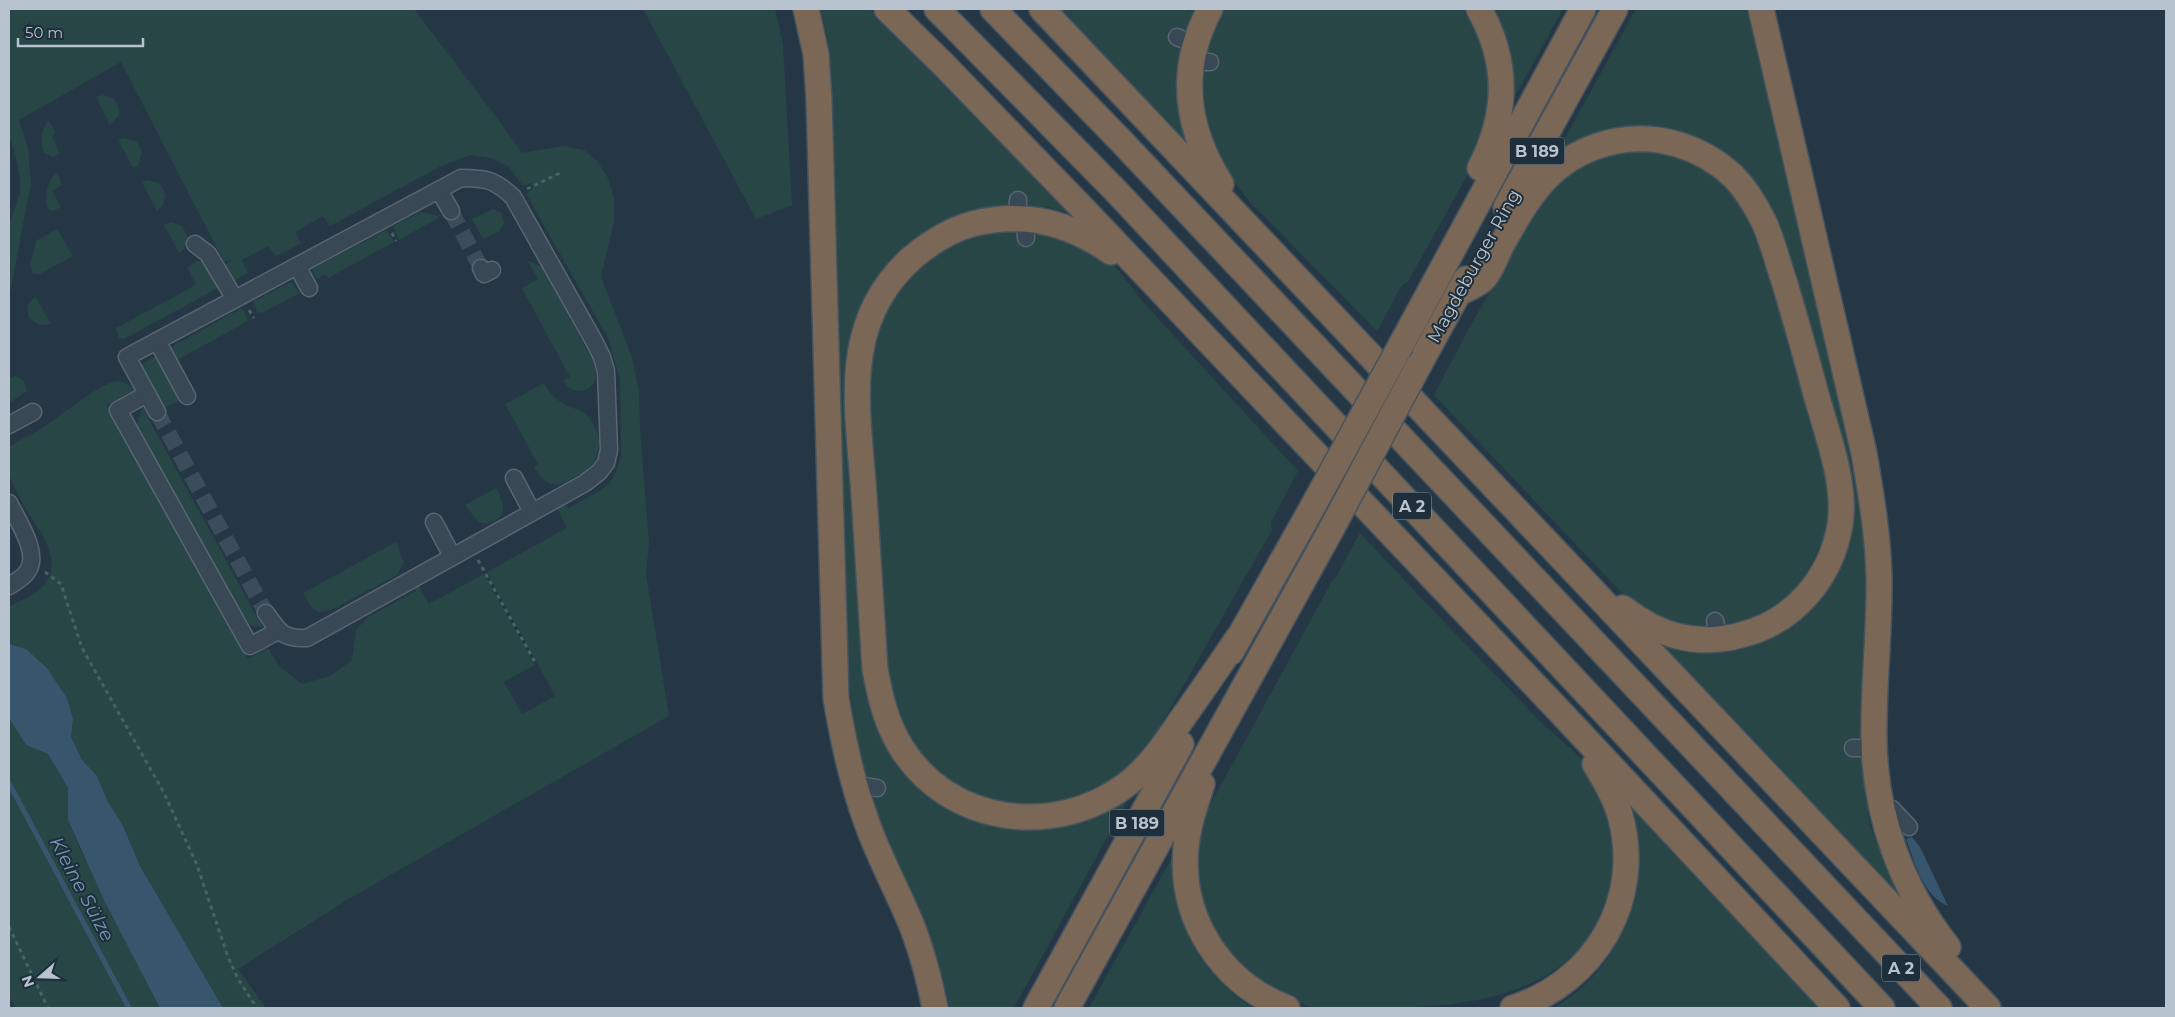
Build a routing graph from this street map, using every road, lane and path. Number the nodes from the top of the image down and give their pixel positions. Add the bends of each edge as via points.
1 (806, 9) edge
2 (887, 9) edge
3 (937, 9) edge
4 (993, 9) edge
5 (1042, 9) edge
6 (1210, 9) edge
7 (1479, 9) edge
8 (1584, 9) edge
9 (1615, 9) edge
10 (1761, 9) edge
11 (562, 172) dead end
12 (439, 190) junction
13 (513, 197) junction
14 (450, 211) tunnel mouth
15 (195, 244) dead end
16 (1266, 244) junction
17 (297, 266) junction
18 (1440, 271) junction
19 (308, 288) dead end
20 (1459, 293) junction
21 (1167, 298) junction
22 (235, 299) junction
23 (157, 341) junction
24 (147, 394) junction
25 (187, 396) dead end
26 (33, 412) dead end
27 (157, 412) tunnel mouth
28 (9, 425) edge
29 (514, 478) dead end
30 (9, 503) edge
31 (532, 512) junction
32 (434, 522) dead end
33 (470, 546) junction
34 (452, 556) junction
35 (30, 566) junction
36 (1572, 568) junction
37 (9, 586) edge
38 (266, 613) tunnel mouth
39 (278, 631) junction
40 (1238, 638) junction
41 (536, 664) dead end
42 (1565, 717) junction
43 (1215, 738) junction
44 (1885, 821) junction
45 (1909, 827) dead end
46 (9, 927) edge
47 (48, 1008) edge
48 (257, 1008) edge
49 (935, 1008) edge
50 (1036, 1008) edge
51 (1067, 1008) edge
52 (1287, 1008) edge
53 (1513, 1008) edge
54 (1837, 1008) edge
55 (1882, 1008) edge
56 (1939, 1008) edge
57 (1990, 1008) edge

1 - 49 highway via 816,54 820,117 834,675 841,730 865,786 873,840 913,930
2 - 21 highway
3 - 55 highway, A 2 via 1115,190
4 - 56 highway, A 2 via 1136,156
5 - 16 highway
6 - 16 highway via 1194,52 1190,101 1198,141 1225,190
7 - 18 highway via 1491,33 1500,65 1499,120 1484,160 1436,254
8 - 18 highway, Magdeburger Ring / B 189
9 - 20 highway, Magdeburger Ring / B 189
10 - 44 highway via 1864,453 1874,514 1879,578 1864,748
11 - 13 path
12 - 13 street via 462,178 484,178 503,187
12 - 14 street
12 - 17 street
13 - 31 street via 594,341 606,371 609,450 606,463 585,483
15 - 22 street via 208,254
16 - 36 highway
17 - 19 street
17 - 22 street
18 - 40 highway, Magdeburger Ring / B 189, bridge
20 - 36 highway via 1483,280 1540,184 1570,159 1617,141 1652,139 1699,153 1720,165 1741,186 1764,224 1799,330 1838,474 1840,522 1825,571 1797,606 1761,629 1717,630 1684,638 1652,628
20 - 43 highway, Magdeburger Ring / B 189, bridge
21 - 40 highway via 1085,235 1058,224 1021,219 996,219 941,237 905,265 886,288 868,320 860,348 858,396 875,669 894,736 926,777 969,805 994,813 1037,818 1075,812 1093,805 1136,777 1154,758
21 - 42 highway
22 - 23 street
23 - 24 street via 127,357
23 - 25 street
24 - 27 street
24 - 39 street via 118,410 250,646
26 - 28 street
29 - 31 street
30 - 35 street via 30,547
31 - 33 street
32 - 34 street
33 - 34 street
33 - 41 path
34 - 39 street via 307,638 294,639
35 - 37 street
35 - 48 path via 61,584 82,648 173,810 197,865 228,957
36 - 57 highway
38 - 39 street
40 - 50 highway, B 189
42 - 53 highway via 1616,803 1626,846 1625,875 1610,926 1587,963 1553,991
42 - 54 highway
43 - 51 highway, B 189
43 - 52 highway via 1186,838 1185,867 1190,902 1209,946 1232,974 1256,993
44 - 45 street via 1892,809
44 - 57 highway via 1893,850 1918,902
46 - 47 path

